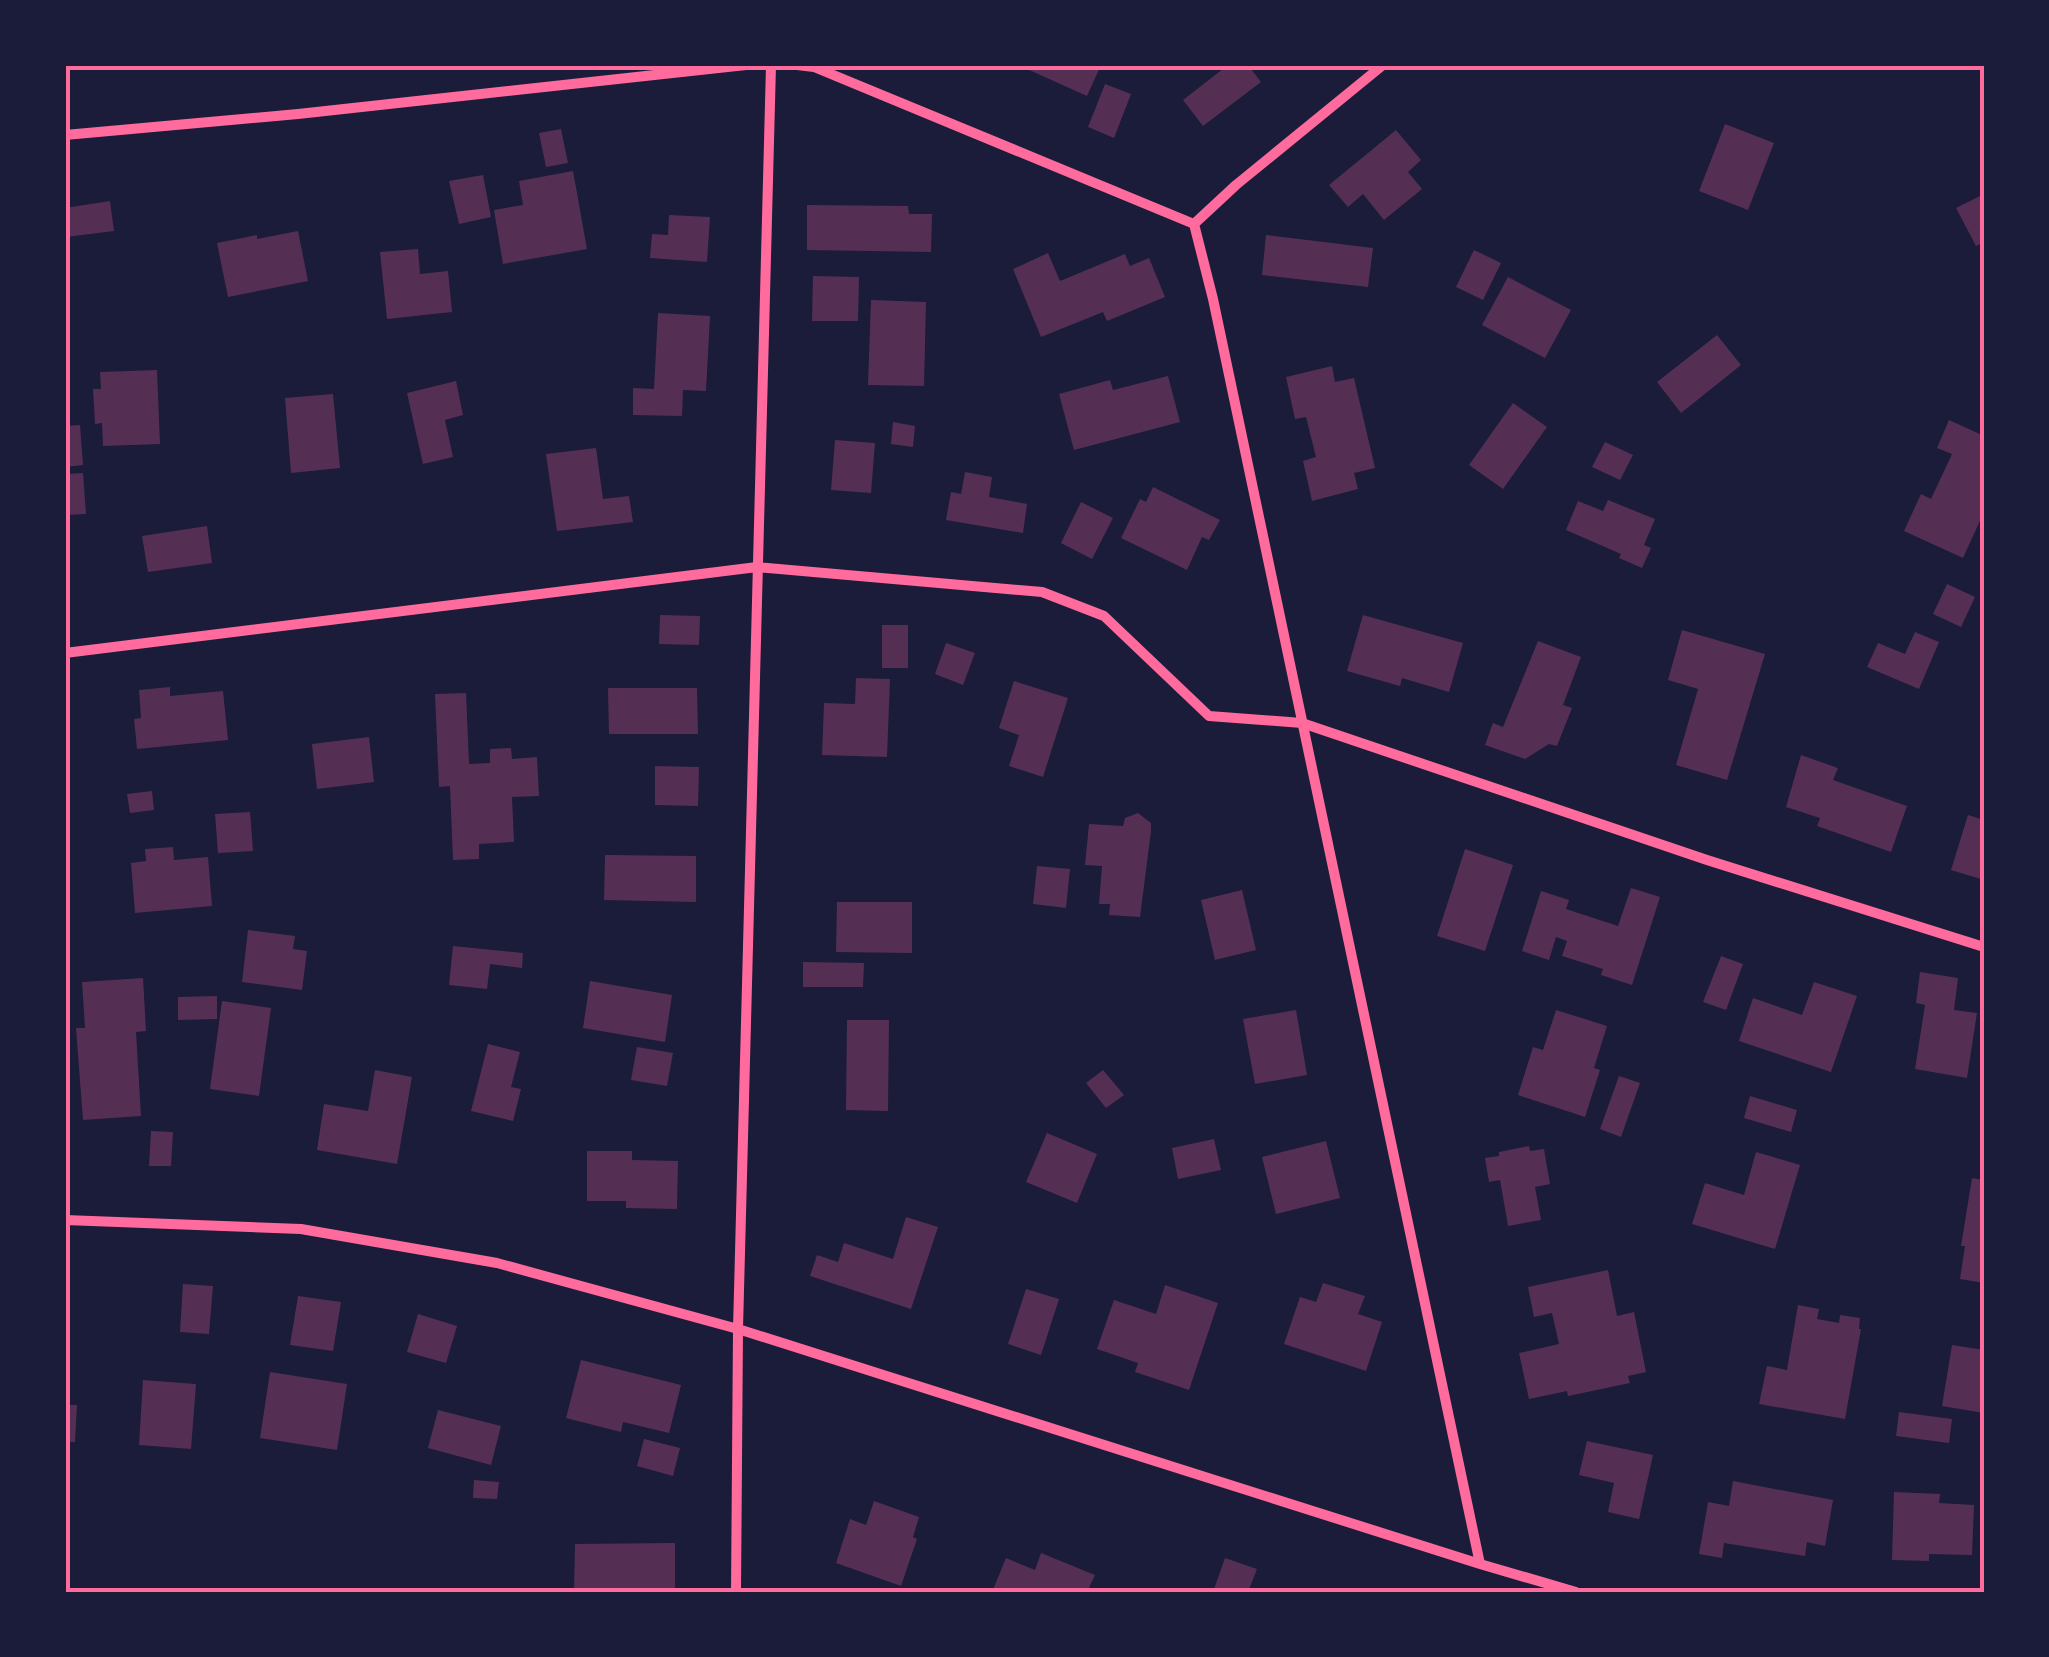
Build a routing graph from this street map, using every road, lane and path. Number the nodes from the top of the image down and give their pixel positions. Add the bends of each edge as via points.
1 (746, 65) edge
2 (771, 65) edge
3 (798, 65) edge
4 (1384, 65) edge
5 (65, 136) edge
6 (1194, 224) junction
7 (757, 567) junction
8 (65, 653) edge
9 (1302, 724) junction
10 (1984, 948) edge
11 (65, 1220) edge
12 (738, 1329) junction
13 (1480, 1564) junction
14 (736, 1592) edge
15 (1576, 1592) edge

1 - 5 street
2 - 7 street
3 - 6 street
4 - 6 street
6 - 9 street
7 - 8 street
7 - 9 street via 1042,592 1104,616 1209,716
7 - 12 street
9 - 10 street
9 - 13 street
11 - 12 street via 301,1229 497,1263
12 - 13 street
12 - 14 street
13 - 15 street

